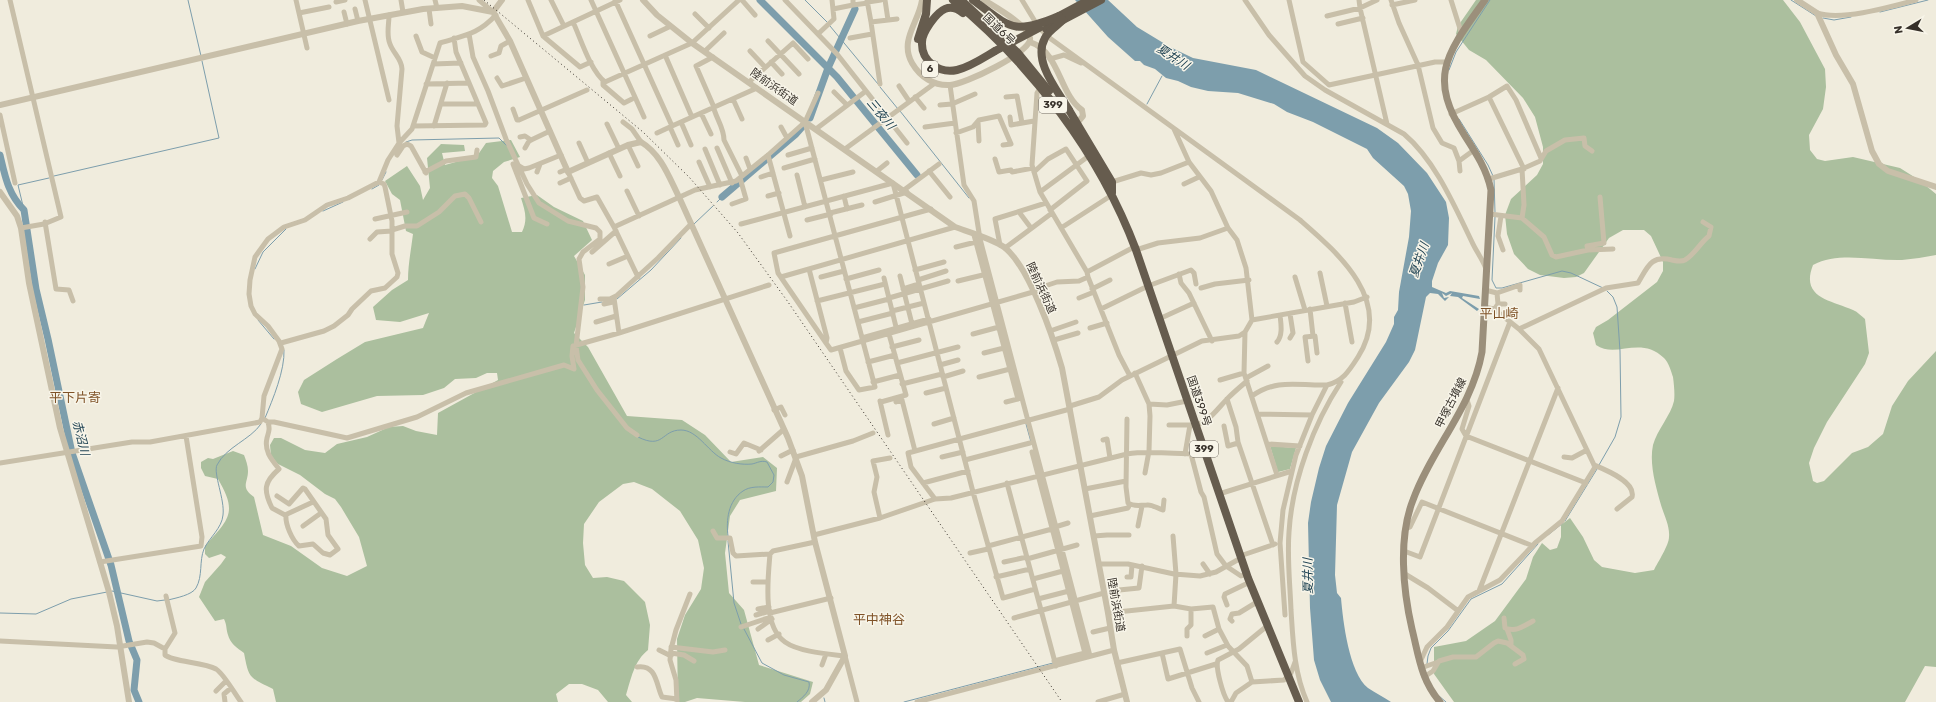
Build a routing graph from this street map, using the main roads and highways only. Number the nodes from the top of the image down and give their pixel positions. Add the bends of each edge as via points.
1 (928, 0) edge
2 (953, 0) edge
3 (961, 0) edge
4 (973, 0) edge
5 (1089, 0) edge
6 (1101, 0) edge
7 (1485, 0) edge
8 (1061, 18) junction
9 (1000, 44) junction
10 (997, 53) junction
11 (1016, 55) junction
12 (1090, 155) junction
13 (1112, 195) junction
14 (1299, 702) edge
15 (1440, 702) edge

1 - 10 highway, 6 via 917,45 924,63 932,71 957,75
2 - 9 highway, 国道6号 / 6
3 - 11 highway, 国道6号
4 - 8 highway, bridge via 1002,22 1019,28 1032,27
5 - 8 highway, 6
6 - 8 highway, 6
7 - 15 main road, 甲塚古墳線 via 1446,62 1444,79 1444,92 1474,150 1492,178 1494,242 1487,272 1480,364 1467,400 1421,482 1409,510 1405,529 1405,574 1410,618 1425,676 1431,692
8 - 10 highway, 6, bridge
8 - 13 highway, 6, bridge via 1045,38 1041,52 1044,65 1112,182
9 - 10 highway, 6 via 960,11 949,7 938,13 927,28 922,41 929,63 946,71 964,68
9 - 11 highway, 国道6号 / 6
11 - 12 highway, 国道399号 / 399
11 - 12 highway, 国道399号 / 399 via 1057,101 1086,144
12 - 13 highway, 国道399号 / 399
13 - 14 highway, 国道399号 / 399 via 1135,247 1193,425 1248,578

